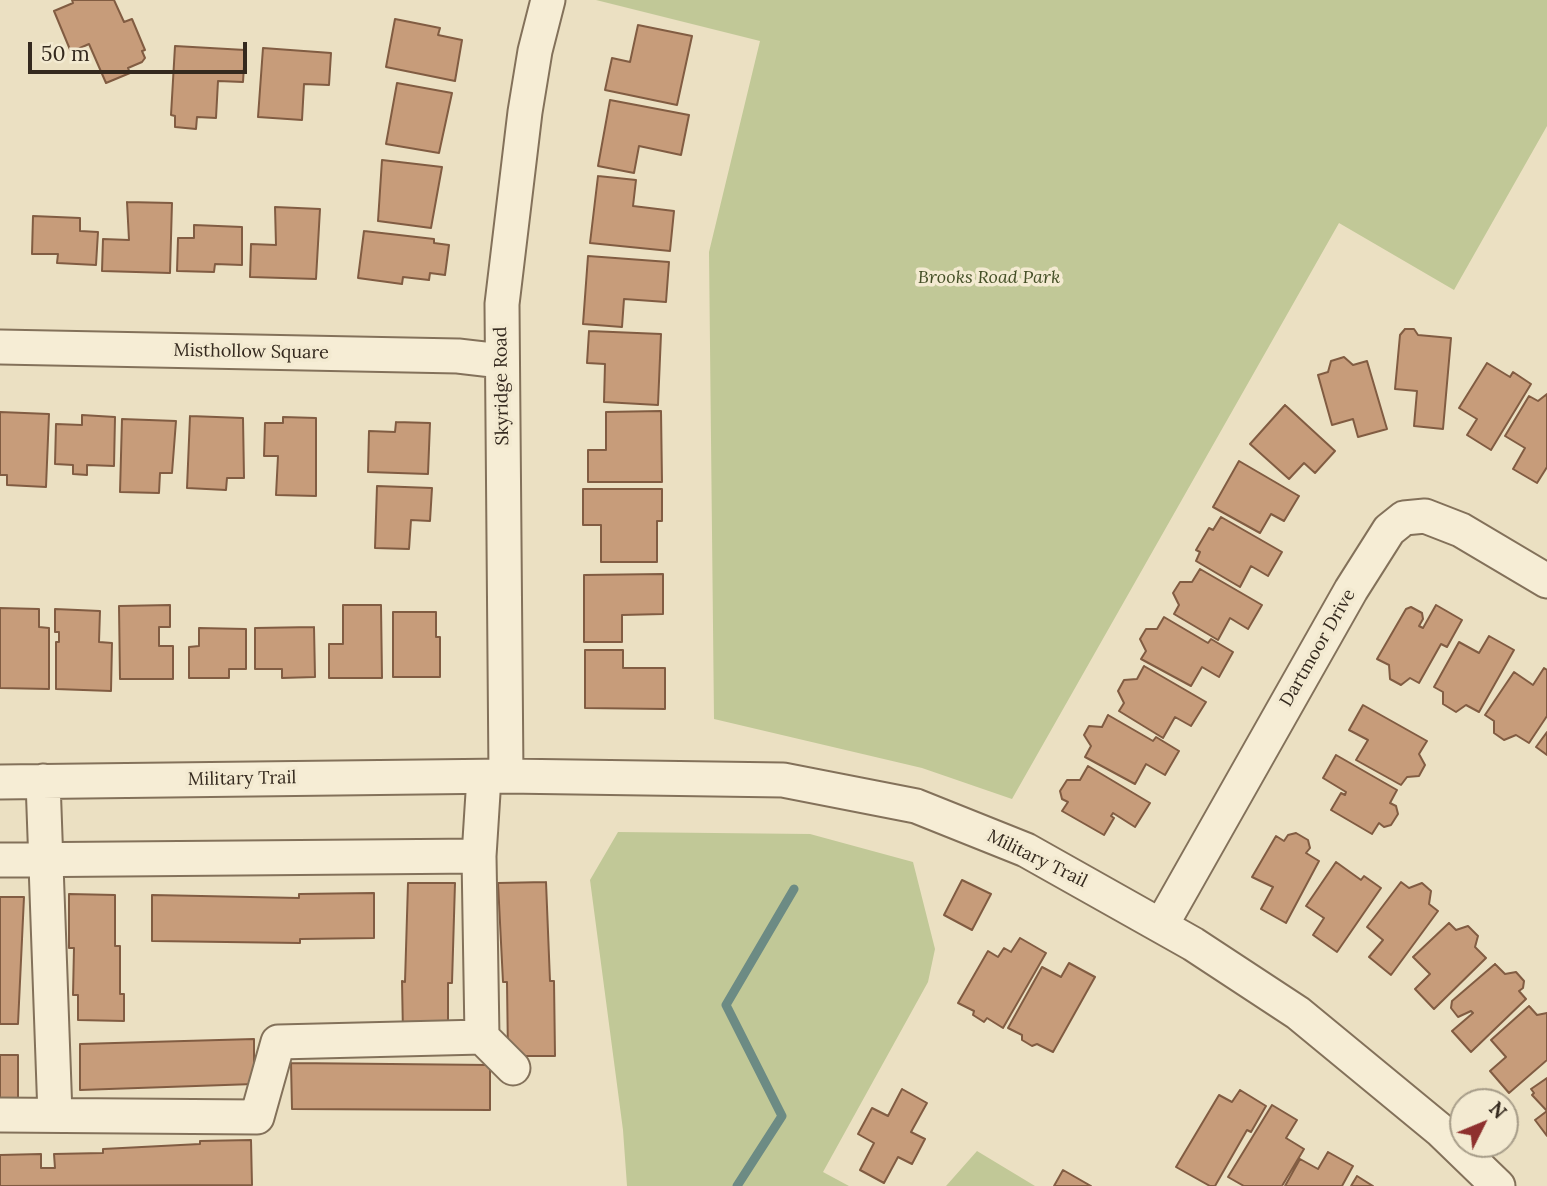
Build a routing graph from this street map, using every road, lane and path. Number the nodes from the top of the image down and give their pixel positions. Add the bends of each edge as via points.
1 (548, 0) edge
2 (0, 347) edge
3 (502, 361) junction
4 (1547, 581) edge
5 (495, 777) junction
6 (0, 782) edge
7 (43, 782) junction
8 (480, 856) junction
9 (44, 859) junction
10 (0, 860) edge
11 (1161, 924) junction
12 (482, 1037) junction
13 (513, 1068) dead end
14 (0, 1115) edge
15 (55, 1115) junction
16 (1498, 1186) edge

1 - 3 street, Skyridge Road via 535,51 509,233
2 - 3 street, Misthollow Square via 458,356
3 - 5 street, Skyridge Road
4 - 11 street, Dartmoor Drive via 1461,530 1425,516 1404,518 1389,530
5 - 7 street, Military Trail
5 - 8 street
5 - 11 street, Military Trail via 783,780 916,806 1026,850
6 - 7 street, Military Trail
7 - 9 street
8 - 9 street
8 - 12 street
9 - 10 street
9 - 15 street
11 - 16 street, Military Trail via 1298,1013 1440,1130
12 - 13 street
12 - 15 street via 278,1042 257,1117
14 - 15 street

